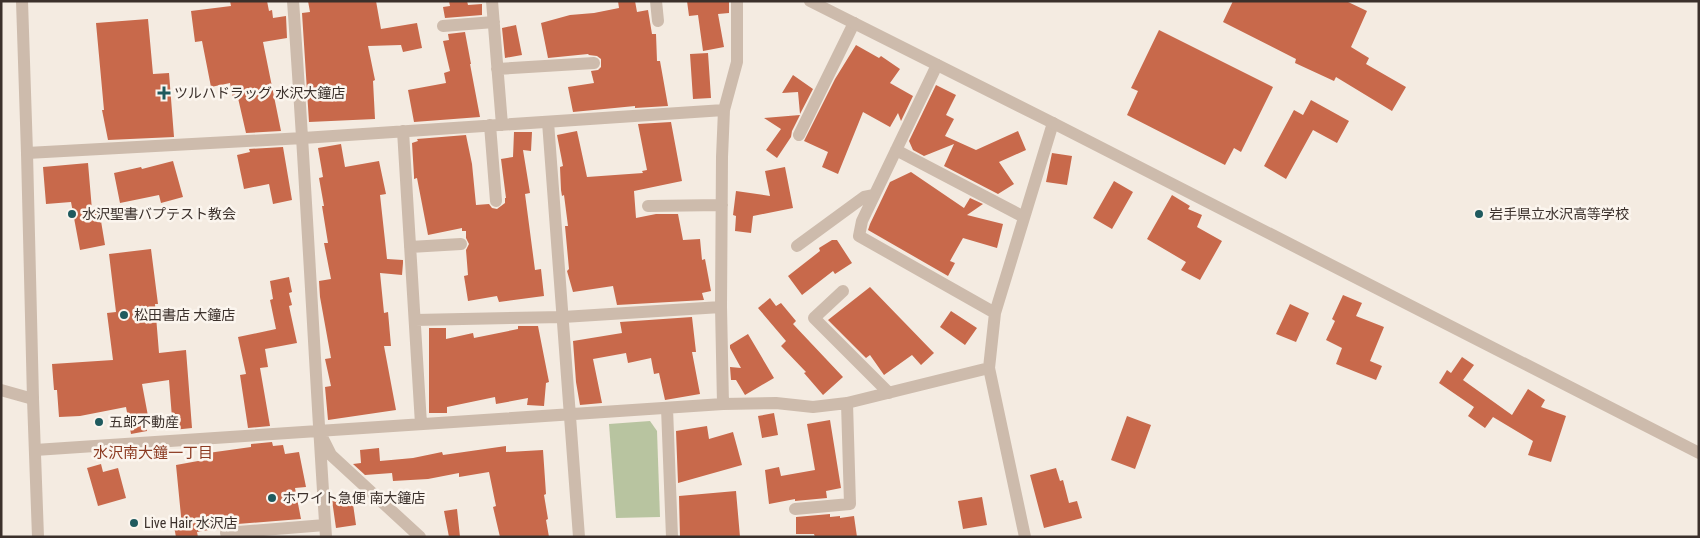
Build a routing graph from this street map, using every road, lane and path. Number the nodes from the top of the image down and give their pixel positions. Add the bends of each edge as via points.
1 (22, 1) edge
2 (293, 1) edge
3 (492, 1) edge
4 (656, 1) edge
5 (737, 1) edge
6 (810, 1) edge
7 (658, 21) dead end
8 (494, 22) junction
9 (854, 23) junction
10 (443, 26) dead end
11 (594, 63) dead end
12 (938, 65) junction
13 (497, 69) junction
14 (724, 110) junction
15 (548, 122) junction
16 (1053, 123) junction
17 (496, 125) junction
18 (403, 131) junction
19 (799, 135) dead end
20 (303, 138) junction
21 (896, 150) junction
22 (28, 153) junction
23 (874, 195) junction
24 (496, 201) dead end
25 (722, 205) junction
26 (648, 206) dead end
27 (1024, 217) junction
28 (461, 244) dead end
29 (797, 246) dead end
30 (410, 247) junction
31 (843, 291) dead end
32 (721, 307) junction
33 (995, 313) junction
34 (563, 317) junction
35 (415, 320) junction
36 (989, 368) junction
37 (1, 390) edge
38 (889, 393) junction
39 (33, 399) junction
40 (847, 403) junction
41 (723, 404) junction
42 (667, 408) junction
43 (569, 414) junction
44 (422, 424) junction
45 (318, 430) junction
46 (35, 450) junction
47 (1699, 453) edge
48 (795, 509) dead end
49 (326, 531) edge
50 (226, 533) dead end
51 (38, 537) edge
52 (420, 537) edge
53 (579, 537) edge
54 (672, 537) edge
55 (1025, 537) edge

1 - 22 street
2 - 20 street
3 - 8 street
4 - 7 street
5 - 14 street via 737,62
6 - 9 street
8 - 10 street
8 - 13 street
9 - 12 street
9 - 19 street
11 - 13 street
12 - 16 street
12 - 21 street
13 - 17 street
14 - 15 street
14 - 25 street
15 - 17 street
15 - 34 street
16 - 27 street
16 - 47 street
17 - 18 street
17 - 24 street
18 - 20 street
18 - 30 street
20 - 22 street
20 - 45 street
21 - 23 street
21 - 27 street
22 - 39 street
23 - 29 street via 864,197
23 - 33 street via 859,236
25 - 26 street
25 - 32 street
27 - 33 street
28 - 30 street
30 - 35 street
31 - 38 street via 814,318
32 - 34 street
32 - 41 street
33 - 36 street
34 - 35 street
34 - 43 street
35 - 44 street
36 - 38 street
36 - 55 street
37 - 39 street
38 - 40 street
39 - 46 street
40 - 41 street via 813,407 776,403
40 - 48 street via 850,504
41 - 42 street
42 - 43 street
42 - 54 street
43 - 44 street
43 - 53 street
44 - 45 street
45 - 46 street
45 - 49 street
45 - 52 street via 331,455
46 - 51 street
49 - 50 street

